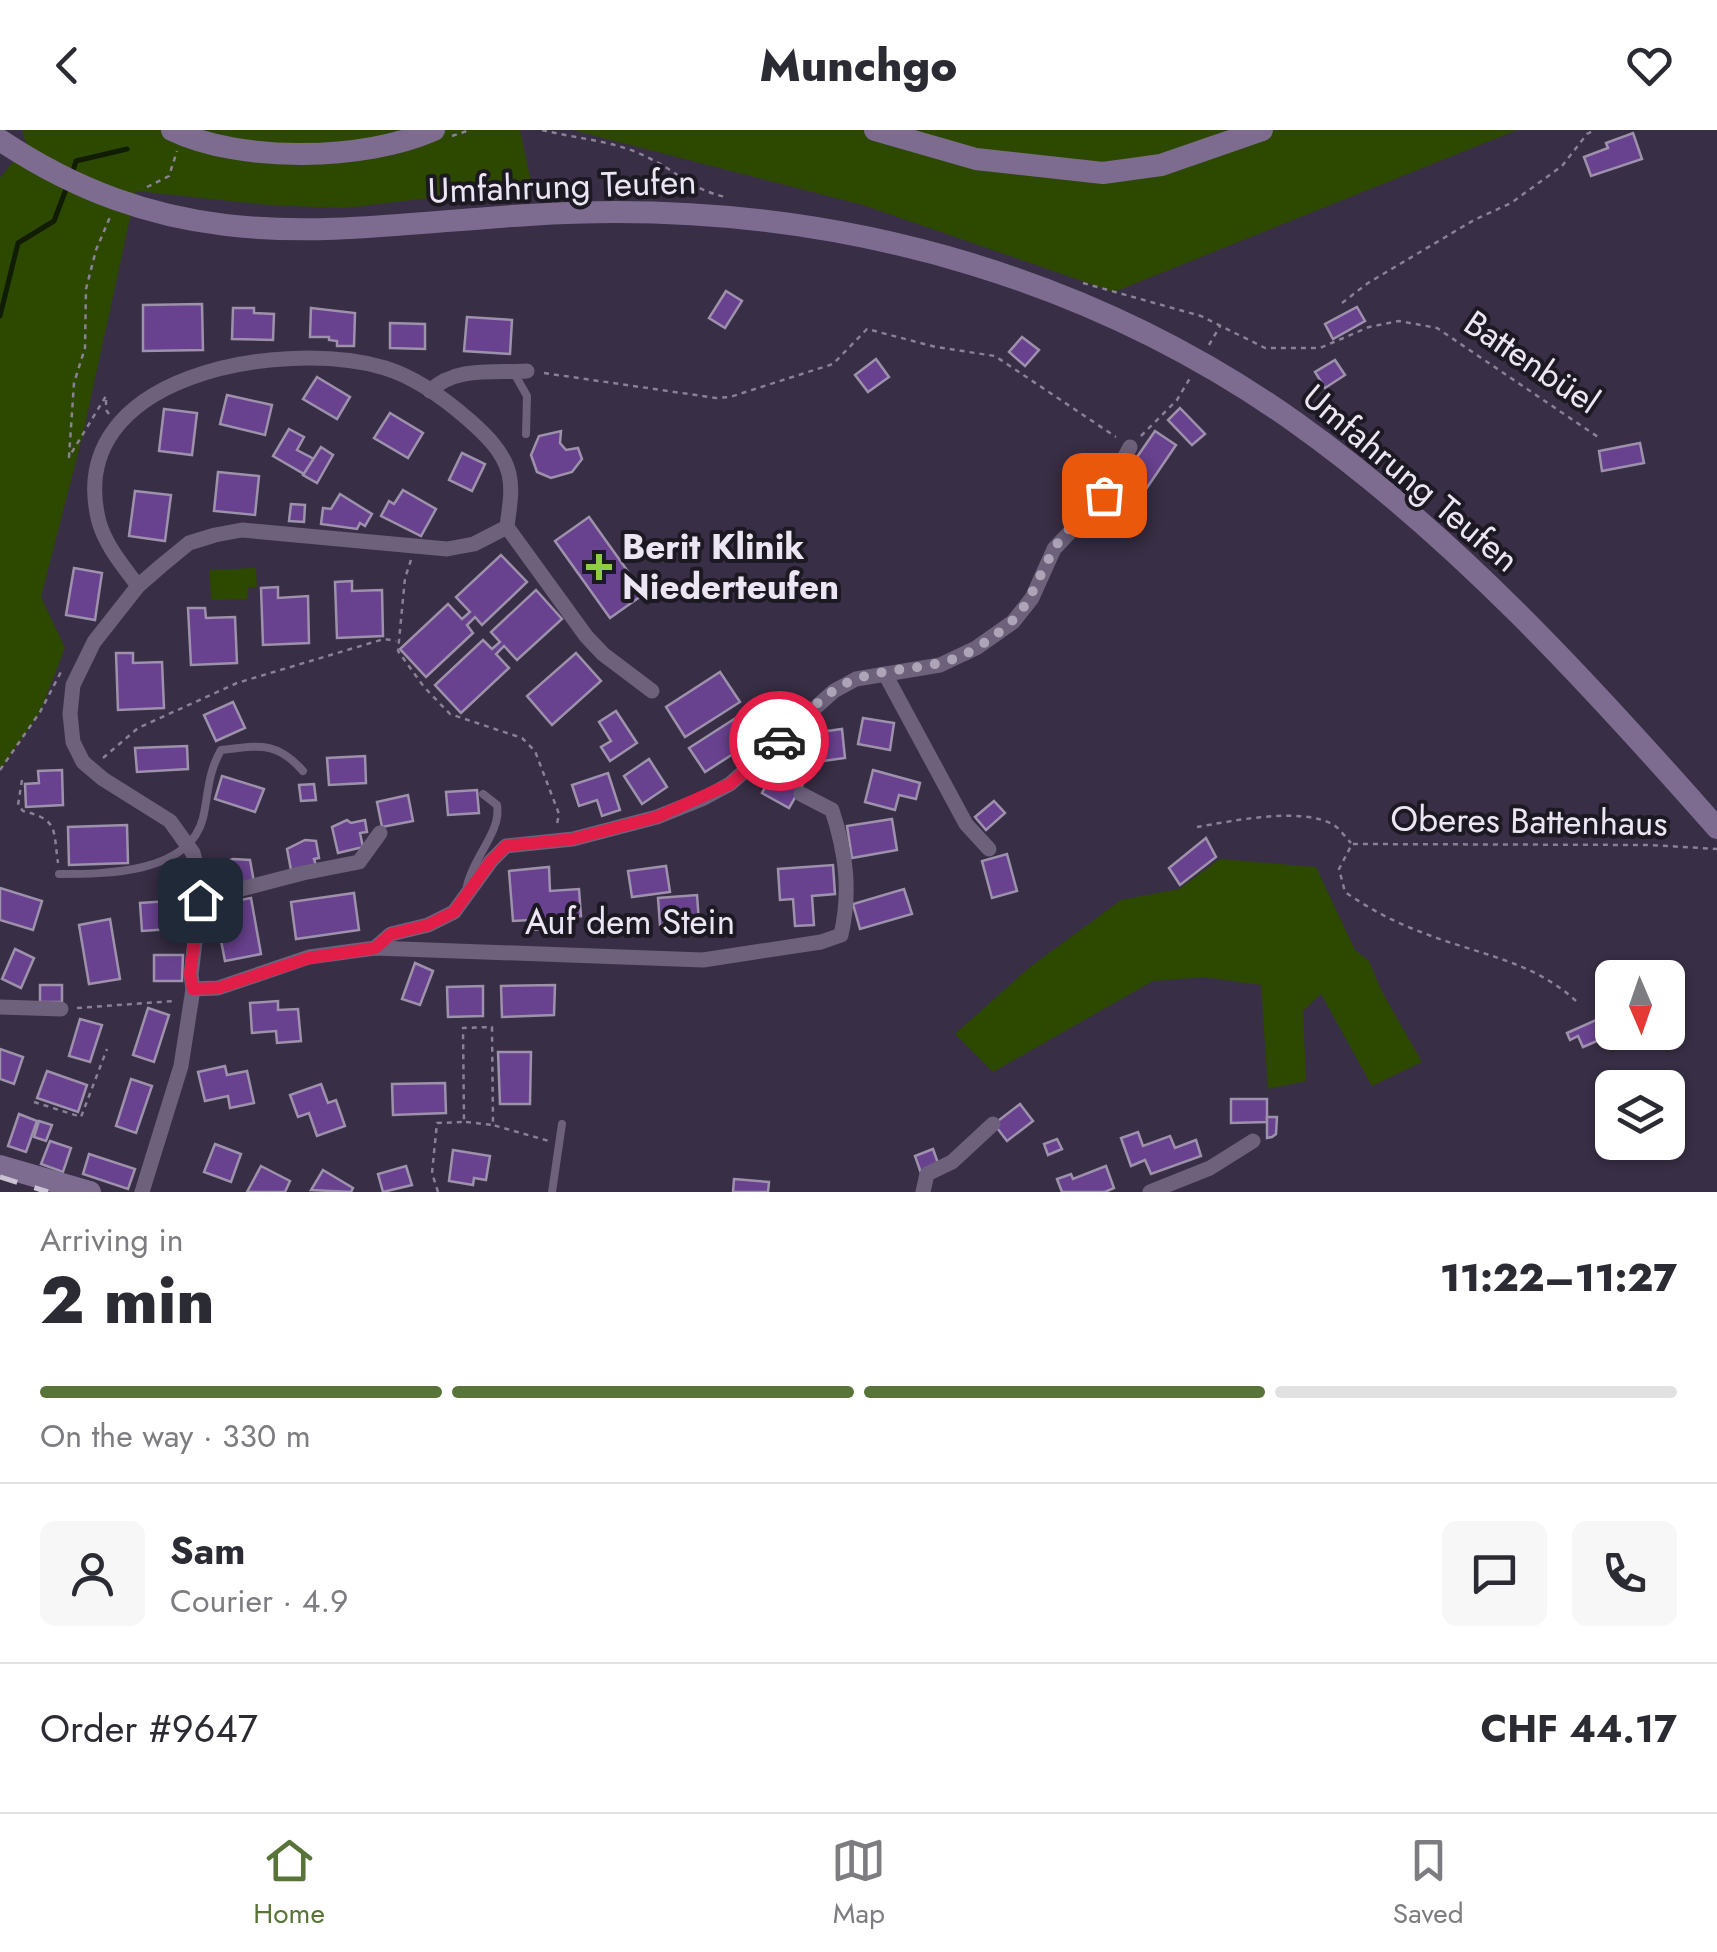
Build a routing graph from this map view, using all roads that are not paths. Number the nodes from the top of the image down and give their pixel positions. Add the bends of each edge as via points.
1 (434, 130) edge
2 (874, 130) edge
3 (1262, 130) edge
4 (176, 132) edge
5 (0, 140) edge
6 (520, 372) joint
7 (430, 390) junction
8 (526, 434) dead end
9 (1130, 447) road end
10 (508, 527) junction
11 (138, 586) junction
12 (885, 674) junction
13 (652, 692) dead end
14 (303, 770) dead end
15 (483, 794) dead end
16 (801, 794) dead end
17 (1717, 828) edge
18 (380, 834) dead end
19 (188, 844) junction
20 (989, 849) dead end
21 (59, 874) road end
22 (200, 900) junction
23 (464, 900) junction
24 (375, 948) junction
25 (191, 995) junction
26 (0, 1007) edge
27 (60, 1009) road end
28 (562, 1124) dead end
29 (994, 1124) dead end
30 (1252, 1141) dead end
31 (0, 1166) edge
32 (90, 1192) edge
33 (142, 1192) edge
34 (552, 1192) edge
35 (923, 1192) edge
36 (1150, 1192) edge

1 - 4 main road via 362,150 279,152 222,148
2 - 3 main road via 976,160 1103,174 1161,165
5 - 17 main road, Umfahrung Teufen via 118,202 222,226 342,230 608,212 727,216 903,244 1094,308 1184,352 1280,412 1395,501 1507,605
6 - 7 street via 454,374
6 - 8 lane via 528,396
7 - 10 street via 499,452 511,491
7 - 11 street via 388,369 314,358 223,369 152,394 118,422 102,452 95,495 108,546
9 - 12 street via 1104,495 1054,549 1013,622 940,665
10 - 11 street via 474,544 447,548 229,532 189,544
10 - 13 street via 586,636
11 - 19 street via 94,642 73,685 73,742 89,767 170,820
12 - 20 street via 966,824
12 - 23 street via 834,691 730,784 704,798 573,839 506,846
14 - 19 lane via 290,755 266,745 220,750 203,819
15 - 23 lane via 497,804 500,818 471,868
16 - 24 street, Auf dem Stein via 832,810 846,852 840,935 703,960
18 - 22 street via 359,862
19 - 21 lane via 124,873
19 - 22 street
22 - 25 street
23 - 24 street via 454,912 391,934
24 - 25 street via 309,958
25 - 33 street via 181,1066
26 - 27 street
28 - 34 lane
29 - 35 street via 952,1162 926,1174
30 - 36 street via 1210,1168
31 - 32 main road

